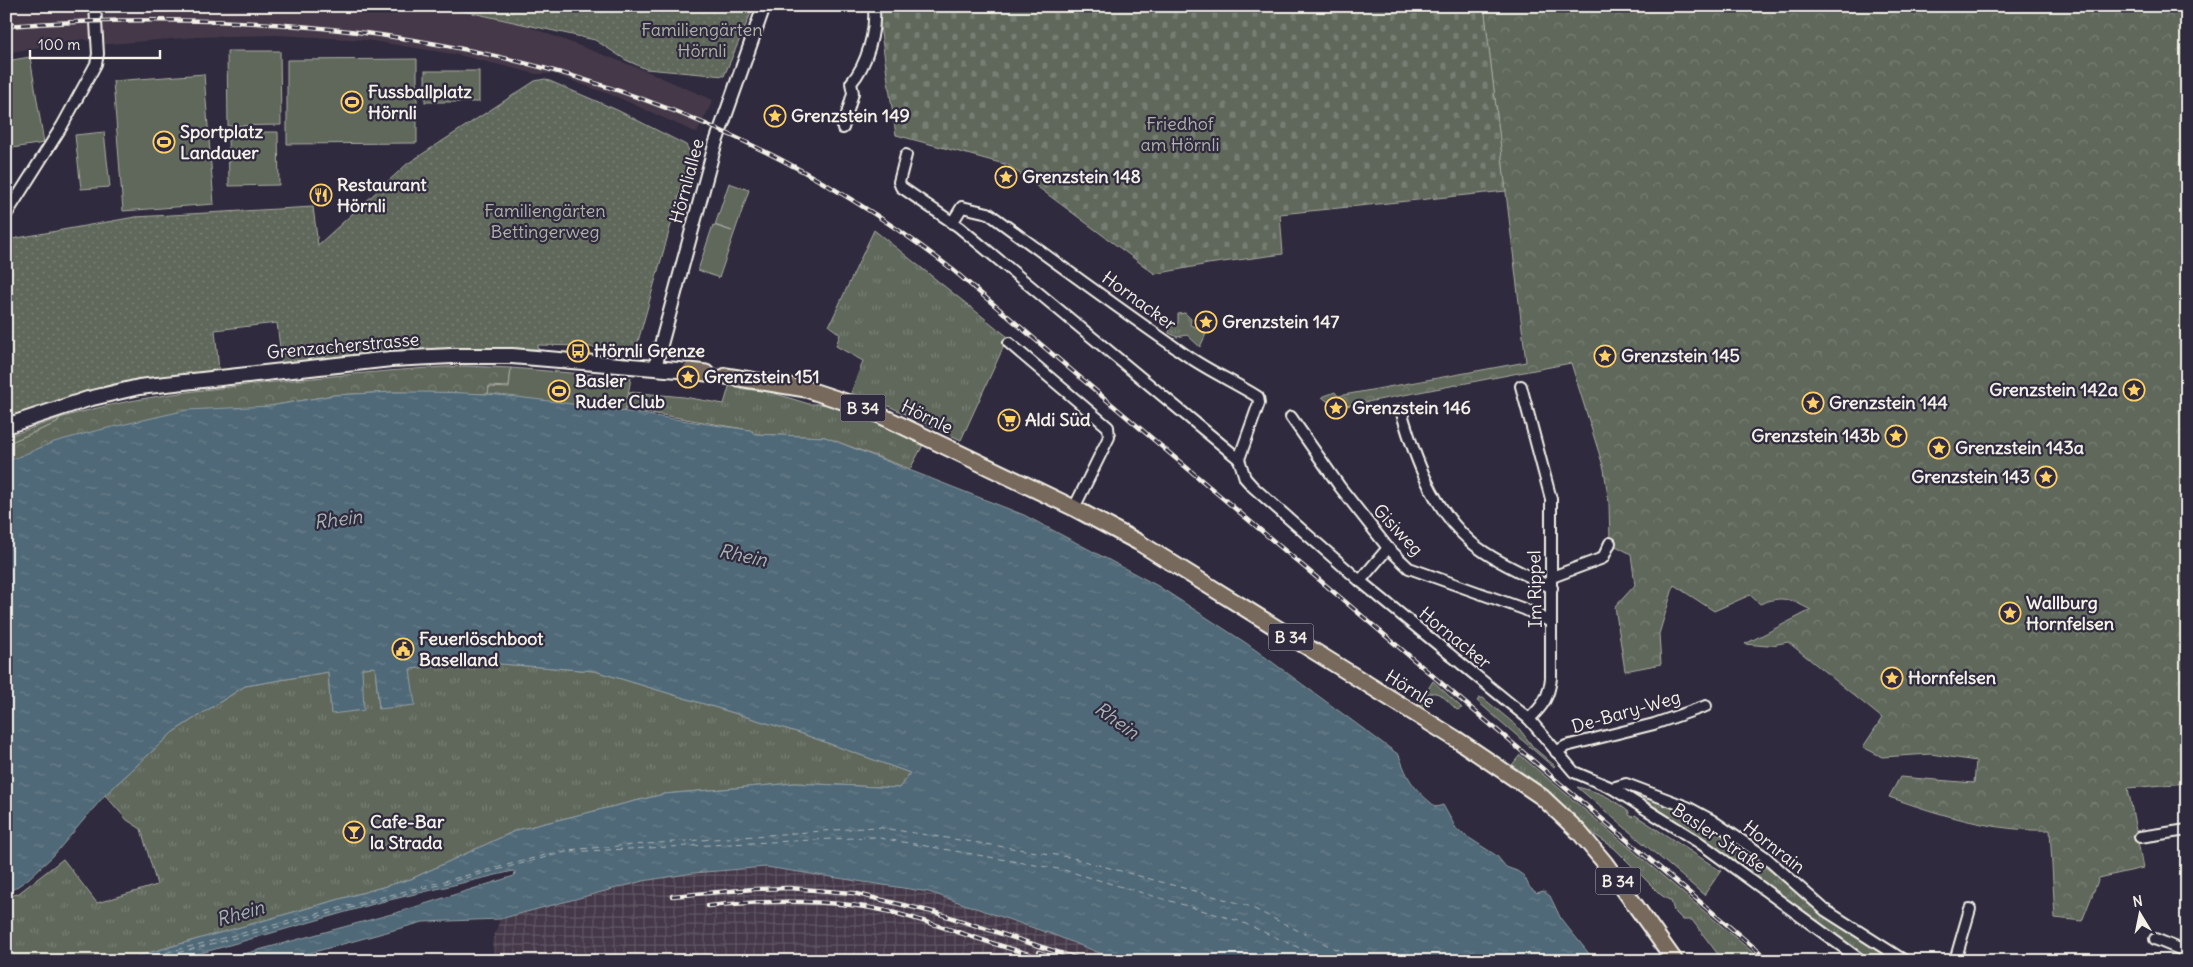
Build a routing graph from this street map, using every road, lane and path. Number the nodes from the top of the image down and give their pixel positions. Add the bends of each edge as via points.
1 (95, 6) edge
2 (764, 6) edge
3 (874, 6) edge
4 (843, 128) dead end
5 (906, 155) dead end
6 (6, 216) edge
7 (952, 222) junction
8 (1009, 343) dead end
9 (655, 368) junction
10 (690, 371) joint
11 (706, 373) tunnel mouth
12 (726, 376) tunnel mouth
13 (1521, 386) dead end
14 (1401, 410) dead end
15 (1291, 417) dead end
16 (6, 426) edge
17 (1239, 459) junction
18 (1074, 508) junction
19 (1610, 543) dead end
20 (1388, 548) junction
21 (1552, 577) junction
22 (1360, 581) junction
23 (1552, 588) junction
24 (1551, 622) junction
25 (1706, 706) dead end
26 (1529, 719) junction
27 (1556, 752) junction
28 (1612, 788) junction
29 (2187, 830) edge
30 (2140, 838) dead end
31 (1970, 909) dead end
32 (2155, 939) dead end
33 (2183, 954) edge
34 (1675, 961) edge
35 (1862, 961) edge
36 (1905, 961) edge
37 (1955, 961) edge

1 - 6 street via 96,64
2 - 9 street, Hörnliallee via 714,145
3 - 4 street via 872,35 860,73 850,83 853,93
5 - 7 street, Hornacker via 899,182 901,188
7 - 17 street, Hornacker
7 - 17 street, Hornacker via 962,207 988,213 1186,355 1258,397 1259,403
8 - 18 street via 1108,426 1109,437
9 - 10 main road, Grenzacherstrasse
9 - 16 main road, Grenzacherstrasse via 512,356 391,360 139,387 88,399
10 - 11 main road
12 - 18 main road, Hörnle / B 34 via 806,389 867,409
13 - 21 street, Im Rippel via 1551,499
14 - 23 street via 1412,449 1444,514 1473,544
15 - 20 street, Gisiweg
17 - 22 street, Hornacker via 1245,478 1253,488
18 - 34 main road, Hörnle / B 34 via 1138,542 1530,787 1579,832 1606,863
19 - 21 street via 1603,558
20 - 22 street
20 - 24 street, Gisiweg via 1414,570 1524,609
21 - 23 street, Im Rippel
22 - 26 street, Hornacker
23 - 24 street, Im Rippel
24 - 26 street, Im Rippel via 1549,694
25 - 27 street, De-Bary-Weg via 1654,724 1566,746
26 - 27 street
27 - 28 street, Basler Straße via 1574,772
28 - 35 street, Basler Straße via 1741,870
28 - 36 street, Hornrain via 1626,784 1714,821 1764,856 1825,910
29 - 30 street
31 - 37 street
32 - 33 street

